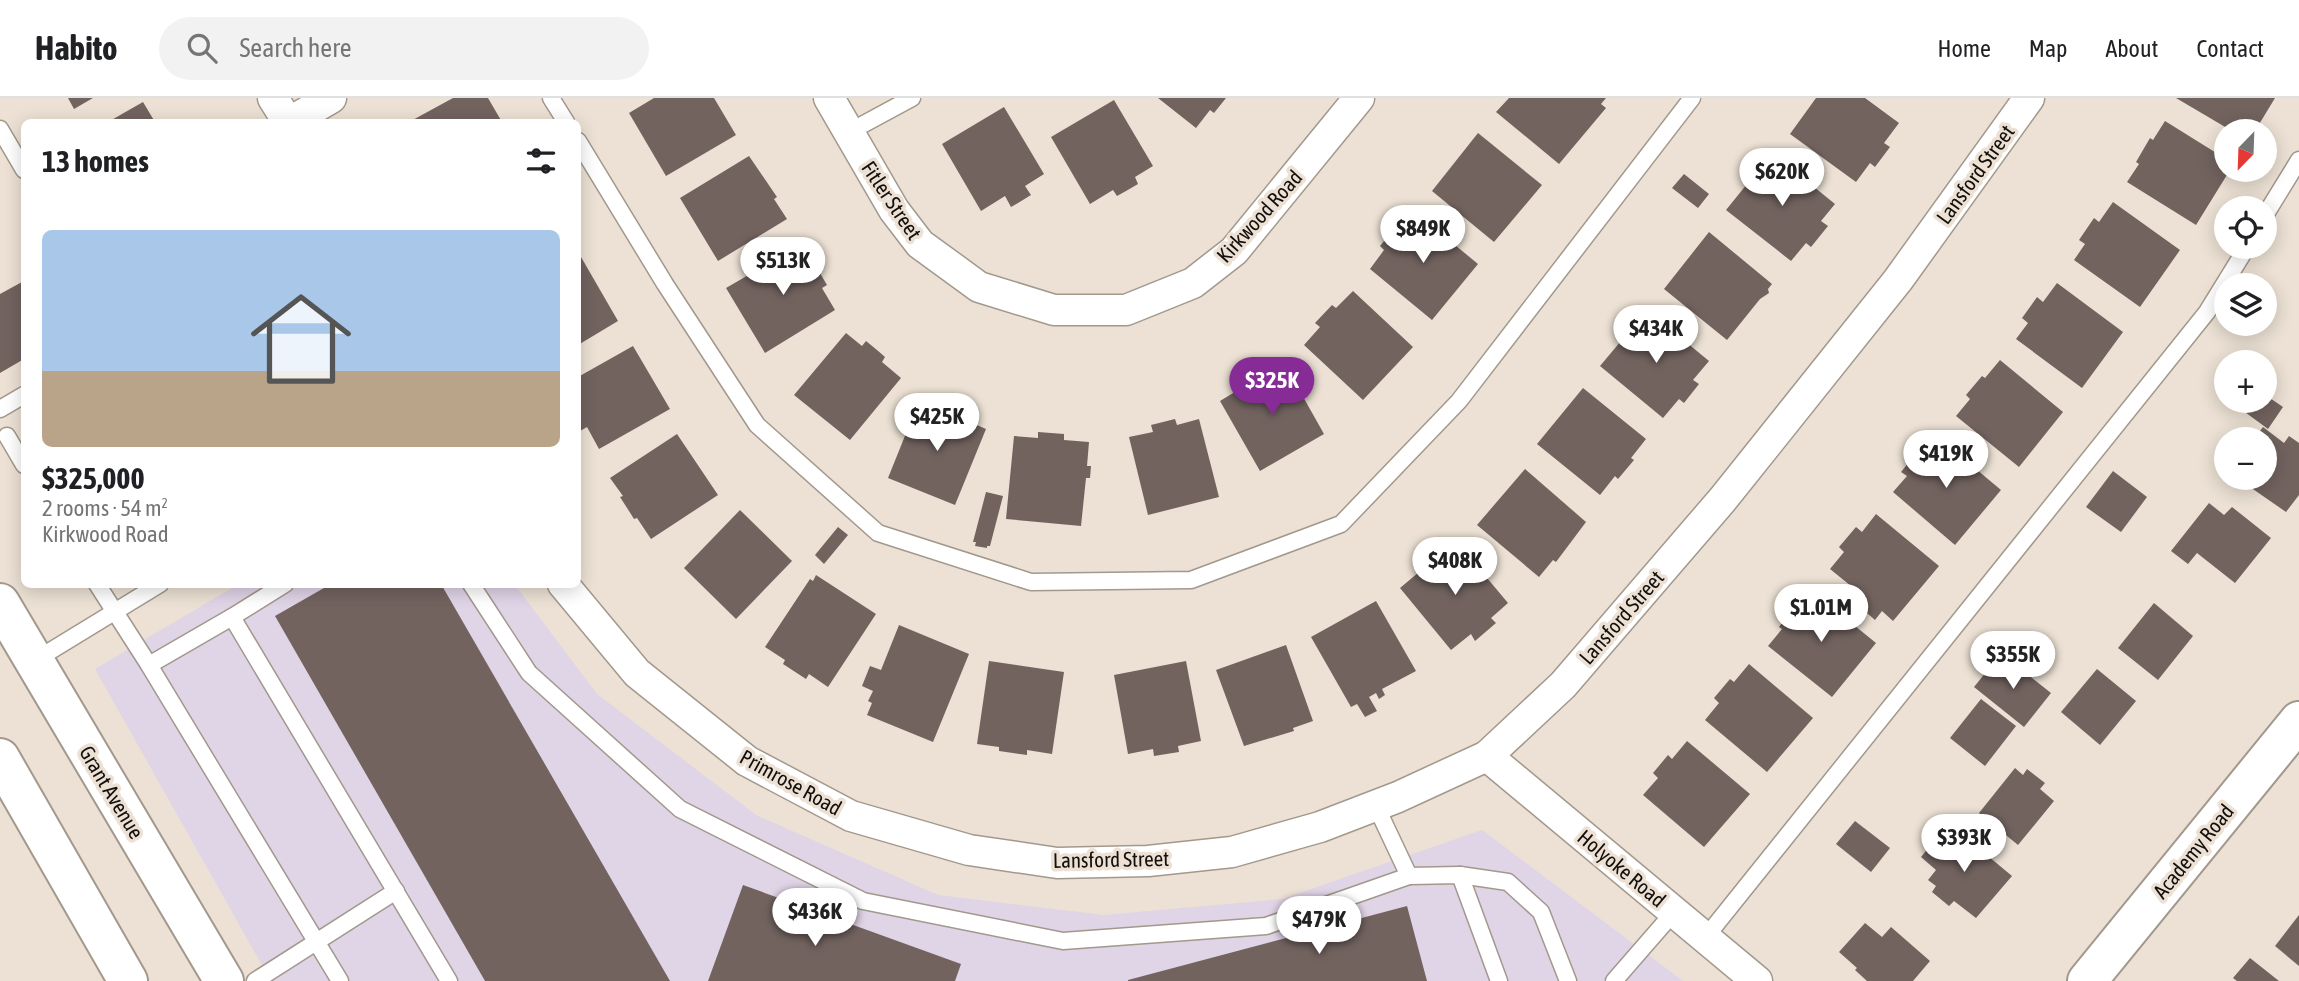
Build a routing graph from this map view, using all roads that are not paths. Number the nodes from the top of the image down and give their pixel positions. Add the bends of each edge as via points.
1 (273, 98) edge
2 (331, 98) edge
3 (551, 98) edge
4 (829, 98) edge
5 (912, 98) edge
6 (1359, 98) edge
7 (1692, 98) edge
8 (2029, 98) edge
9 (287, 119) edge
10 (294, 119) edge
11 (564, 119) edge
12 (0, 129) edge
13 (849, 132) junction
14 (581, 146) edge
15 (2299, 160) edge
16 (21, 165) edge
17 (2277, 196) edge
18 (2240, 259) edge
19 (1138, 306) joint
20 (21, 397) edge
21 (0, 409) edge
22 (6, 436) dead end
23 (21, 460) edge
24 (99, 588) edge
25 (153, 588) edge
26 (279, 588) edge
27 (474, 588) edge
28 (566, 588) edge
29 (0, 603) edge
30 (114, 612) junction
31 (232, 617) junction
32 (34, 661) junction
33 (149, 665) junction
34 (2299, 721) edge
35 (1487, 756) junction
36 (0, 758) edge
37 (1376, 806) junction
38 (1039, 860) joint
39 (1460, 875) junction
40 (1409, 876) junction
41 (396, 891) junction
42 (1674, 912) junction
43 (1705, 937) junction
44 (317, 941) junction
45 (128, 981) edge
46 (224, 981) edge
47 (255, 981) edge
48 (341, 981) edge
49 (449, 981) edge
50 (1499, 981) edge
51 (1568, 981) edge
52 (1614, 981) edge
53 (1757, 981) edge
54 (2087, 981) edge

1 - 9 street
2 - 10 street
3 - 11 lane
4 - 13 street, Fitler Street
5 - 13 lane
6 - 19 street, Kirkwood Road via 1234,251 1194,283
7 - 14 lane via 1459,401 1341,524 1191,580 1031,582 878,533 757,425
8 - 35 street, Lansford Street via 1898,280 1723,499 1563,685
12 - 16 lane
13 - 19 street, Fitler Street via 894,210 920,244 979,287 1054,310
15 - 17 lane
18 - 43 lane via 2207,312
20 - 21 lane
22 - 23 lane
24 - 30 lane
25 - 30 lane
26 - 31 lane
27 - 40 lane via 529,673 680,809 863,901 1063,941 1266,926
28 - 38 street, Primrose Road via 637,673 747,761 851,816 969,850
29 - 32 main road, Grant Avenue
30 - 32 lane
30 - 33 lane
31 - 33 lane
31 - 41 lane
32 - 46 main road, Grant Avenue
33 - 44 lane
34 - 54 main road, Academy Road
35 - 37 street, Lansford Street
35 - 42 street, Holyoke Road
36 - 45 main road
37 - 38 street, Lansford Street via 1233,852 1148,861
37 - 40 lane
39 - 40 lane
39 - 50 lane
39 - 51 lane via 1508,882 1541,912
41 - 44 lane
41 - 49 lane
42 - 43 street, Holyoke Road
42 - 52 lane
43 - 53 street, Holyoke Road
44 - 47 lane
44 - 48 lane

